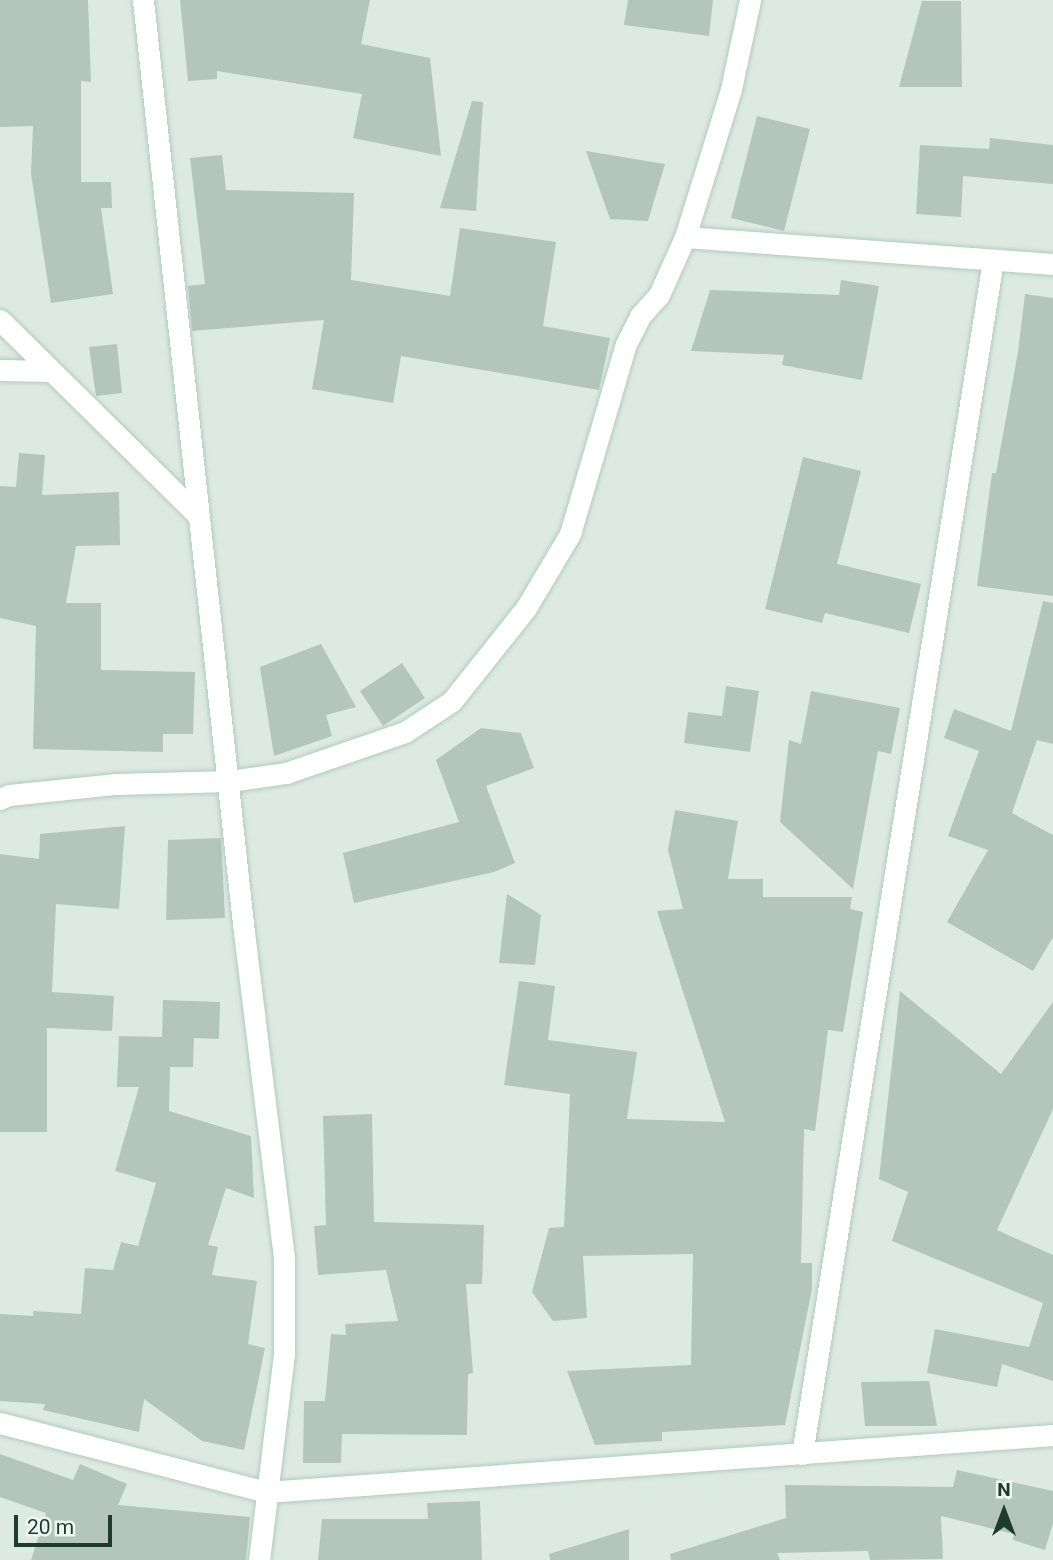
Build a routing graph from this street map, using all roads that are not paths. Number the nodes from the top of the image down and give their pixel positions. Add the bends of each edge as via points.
1 (144, 0) edge
2 (750, 0) edge
3 (684, 237) junction
4 (993, 260) junction
5 (1053, 264) edge
6 (0, 320) edge
7 (0, 370) edge
8 (49, 371) junction
9 (198, 515) junction
10 (230, 781) junction
11 (0, 799) edge
12 (0, 1423) edge
13 (1053, 1436) edge
14 (802, 1454) junction
15 (266, 1492) junction
16 (259, 1560) edge

1 - 9 street
2 - 3 street via 731,89
3 - 4 street
3 - 10 street via 659,295 640,316 626,344 570,534 526,608 484,664 452,701 405,732 286,773
4 - 5 street
4 - 14 street
6 - 8 street
7 - 8 street
8 - 9 street
9 - 10 street
10 - 11 street via 116,784 9,794
10 - 15 street via 284,1260 284,1354
12 - 15 street
13 - 14 street
14 - 15 street
15 - 16 street

